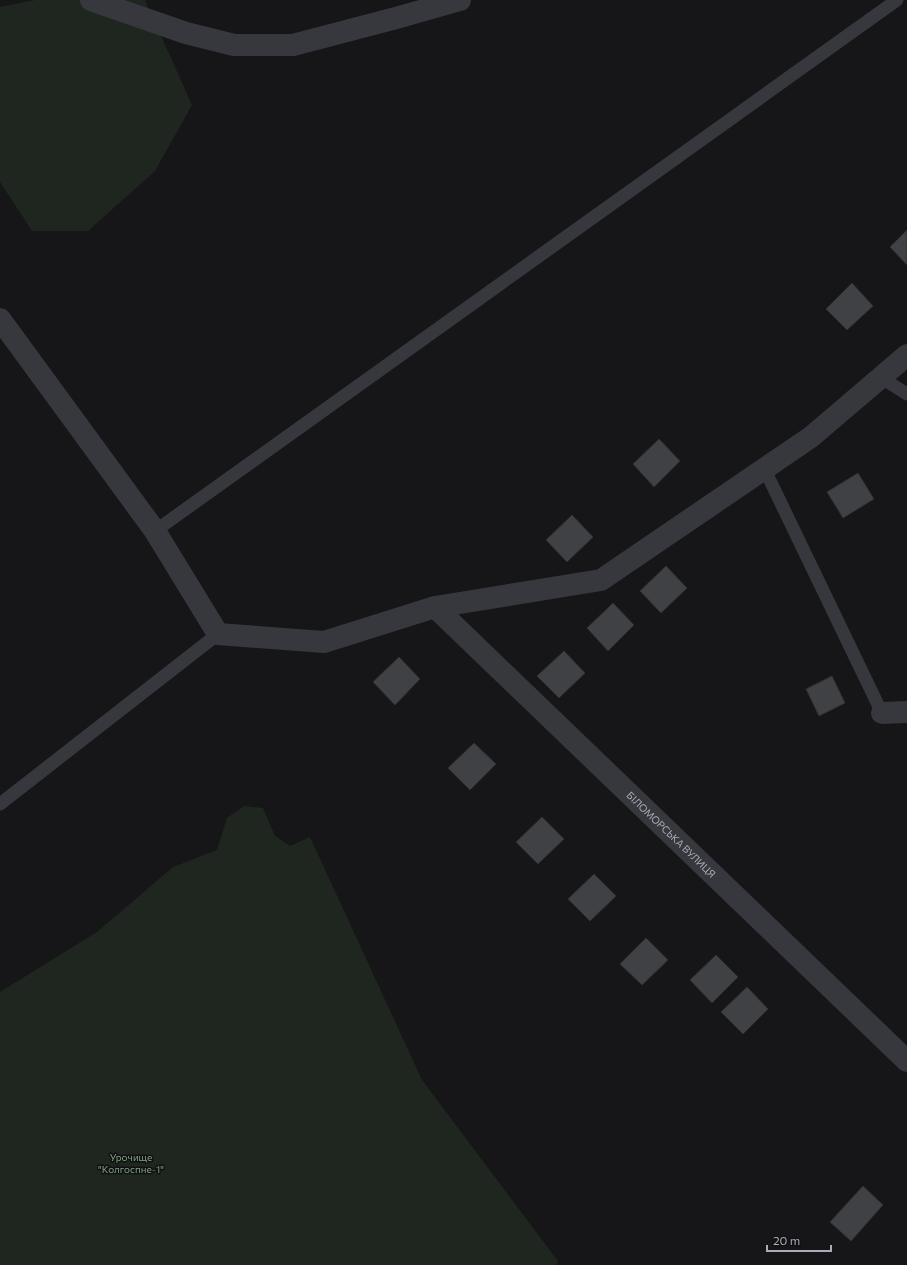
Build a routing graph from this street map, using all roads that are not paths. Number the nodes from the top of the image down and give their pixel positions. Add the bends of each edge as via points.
1 (91, 0) edge
2 (460, 0) edge
3 (897, 0) edge
4 (0, 319) edge
5 (907, 355) edge
6 (880, 377) junction
7 (907, 394) edge
8 (764, 468) junction
9 (155, 531) junction
10 (435, 607) junction
11 (218, 634) junction
12 (907, 712) edge
13 (882, 713) joint
14 (0, 804) edge
15 (907, 1061) edge

1 - 2 street via 186,33 234,45 293,45
3 - 9 lane
4 - 9 street
5 - 6 street
6 - 7 lane
6 - 8 street via 811,437
8 - 10 street via 601,580
8 - 13 lane
9 - 11 street
10 - 11 street via 324,642
10 - 15 street, БІЛОМОРСЬКА ВУЛИЦЯ
11 - 14 lane
12 - 13 street

